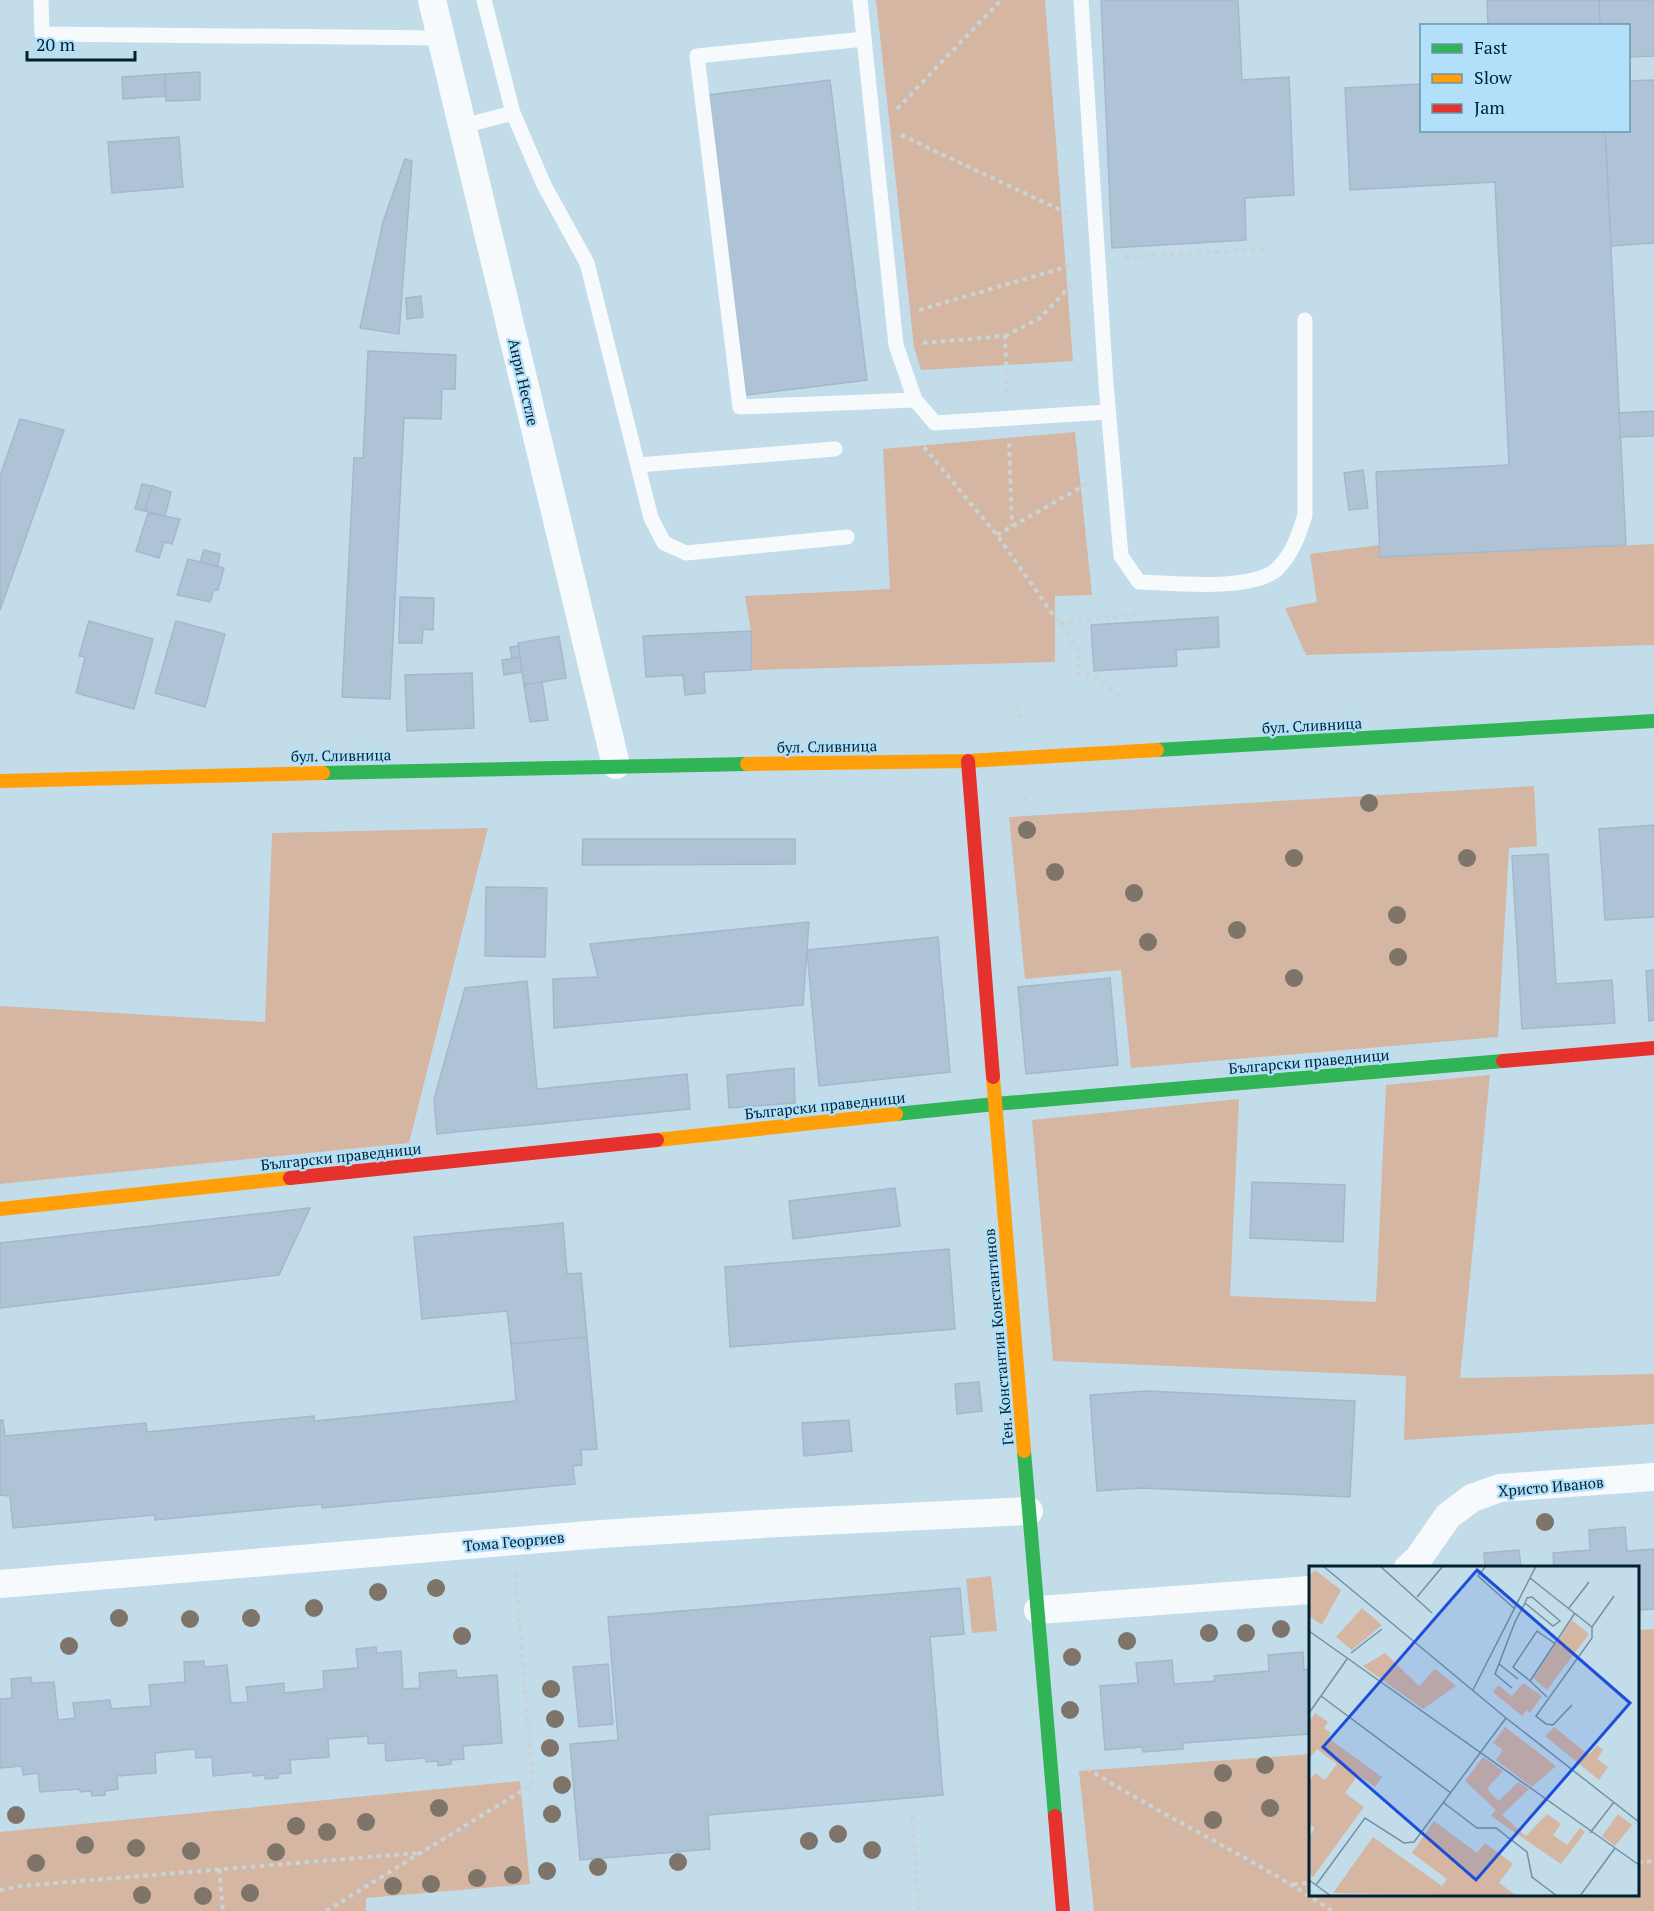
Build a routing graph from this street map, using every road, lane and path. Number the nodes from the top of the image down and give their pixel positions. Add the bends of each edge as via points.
1 (40, 0) edge
2 (432, 0) edge
3 (484, 0) edge
4 (860, 0) edge
5 (1000, 0) edge
6 (1081, 0) edge
7 (442, 38) junction
8 (864, 39) junction
9 (513, 113) junction
10 (873, 122) junction
11 (463, 126) junction
12 (1095, 227) junction
13 (1267, 249) dead end
14 (1097, 258) junction
15 (893, 318) junction
16 (1305, 320) dead end
17 (1005, 336) dead end
18 (909, 401) junction
19 (1108, 412) junction
20 (835, 449) dead end
21 (638, 465) junction
22 (1113, 469) junction
23 (997, 535) junction
24 (847, 537) dead end
25 (1139, 582) junction
26 (1059, 623) junction
27 (1124, 699) dead end
28 (1018, 705) dead end
29 (1654, 721) edge
30 (1020, 722) dead end
31 (968, 761) junction
32 (616, 765) junction
33 (0, 781) edge
34 (1025, 795) dead end
35 (1026, 802) dead end
36 (1654, 1048) edge
37 (995, 1104) junction
38 (0, 1209) edge
39 (1654, 1477) edge
40 (1029, 1511) junction
41 (512, 1541) junction
42 (1410, 1566) edge
43 (0, 1584) edge
44 (1309, 1590) edge
45 (1038, 1610) junction
46 (1049, 1743) junction
47 (912, 1815) dead end
48 (421, 1852) junction
49 (1654, 1861) edge
50 (1639, 1862) edge
51 (219, 1869) junction
52 (1309, 1883) edge
53 (1292, 1884) junction
54 (0, 1890) edge
55 (1309, 1895) edge
56 (1310, 1896) edge
57 (223, 1911) edge
58 (326, 1911) edge
59 (919, 1911) edge
60 (1063, 1911) edge
61 (1332, 1911) edge

1 - 7 lane via 42,34
2 - 7 street, Анри Нестле
3 - 9 lane
4 - 8 lane
5 - 10 path via 900,108
6 - 12 lane
7 - 11 street, Анри Нестле
8 - 10 lane
8 - 18 lane via 697,56 740,406
9 - 11 lane
9 - 21 lane via 544,185 587,263
10 - 12 path
10 - 15 lane
11 - 32 street, Анри Нестле
12 - 14 lane
13 - 14 path
14 - 15 path
14 - 17 path via 1040,318
14 - 19 lane
15 - 18 lane
16 - 25 lane via 1305,515 1296,544 1277,570 1246,583
18 - 19 lane via 935,423
18 - 23 path via 926,451
19 - 22 lane
20 - 21 lane
21 - 24 lane via 651,518 664,543 686,553
22 - 23 path
22 - 25 lane via 1121,556
23 - 26 path
25 - 26 path via 1134,615
26 - 27 path via 1080,653 1077,674 1094,676
28 - 30 path
29 - 31 street, бул. Сливница
31 - 32 street, бул. Сливница
31 - 37 street, Ген. Константин Константинов
32 - 33 street, бул. Сливница
34 - 35 path
36 - 37 street, Български праведници
37 - 38 street, Български праведници
37 - 40 street, Ген. Константин Константинов
39 - 42 street, Христо Иванов via 1500,1488 1472,1498 1448,1516
40 - 41 street, Тома Георгиев via 778,1522
40 - 45 street, Ген. Константин Константинов
41 - 43 street, Тома Георгиев
41 - 48 path via 533,1784
44 - 45 street
45 - 46 street, Ген. Константин Константинов
46 - 53 path via 1126,1793
46 - 60 street, Ген. Константин Константинов
47 - 59 path
48 - 51 path
48 - 58 path
49 - 50 path
51 - 54 path
51 - 57 path
52 - 53 path
53 - 55 path
56 - 61 path

